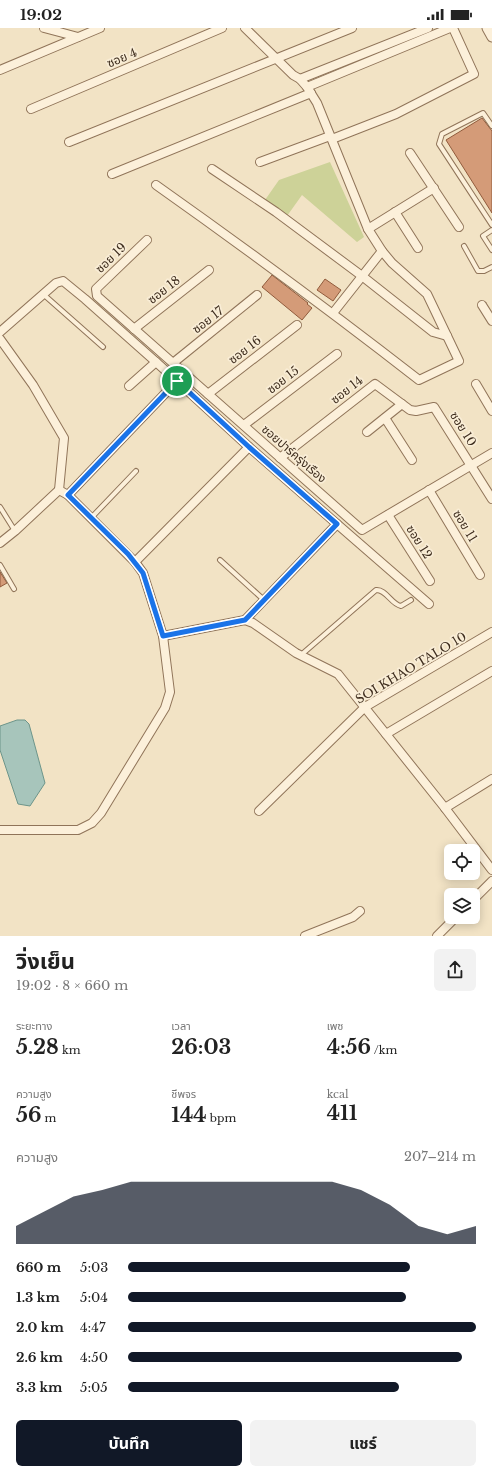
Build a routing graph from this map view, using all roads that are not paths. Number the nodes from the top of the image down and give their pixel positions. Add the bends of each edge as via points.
1 (44, 28) edge
2 (100, 28) edge
3 (222, 28) edge
4 (245, 28) edge
5 (352, 28) edge
6 (428, 28) edge
7 (450, 28) edge
8 (453, 28) edge
9 (78, 37) junction
10 (276, 59) junction
11 (0, 70) edge
12 (300, 79) junction
13 (309, 90) junction
14 (31, 109) dead end
15 (492, 126) edge
16 (331, 138) junction
17 (69, 142) dead end
18 (410, 153) dead end
19 (260, 162) dead end
20 (212, 169) dead end
21 (112, 174) dead end
22 (156, 185) dead end
23 (434, 188) junction
24 (395, 212) junction
25 (492, 225) edge
26 (459, 227) dead end
27 (368, 229) junction
28 (492, 230) edge
29 (148, 240) dead end
30 (464, 246) dead end
31 (418, 248) dead end
32 (492, 250) edge
33 (382, 251) junction
34 (492, 267) edge
35 (209, 270) dead end
36 (362, 276) junction
37 (43, 294) junction
38 (257, 295) dead end
39 (97, 296) joint
40 (482, 305) dead end
41 (334, 313) junction
42 (492, 321) edge
43 (297, 325) dead end
44 (134, 329) junction
45 (0, 332) edge
46 (448, 336) junction
47 (0, 339) edge
48 (102, 347) dead end
49 (337, 354) dead end
50 (156, 362) junction
51 (172, 363) junction
52 (177, 381) junction
53 (476, 384) dead end
54 (129, 386) dead end
55 (208, 394) junction
56 (402, 404) junction
57 (434, 407) joint
58 (492, 411) edge
59 (385, 418) junction
60 (244, 426) junction
61 (367, 432) dead end
62 (249, 447) junction
63 (492, 453) edge
64 (280, 458) junction
65 (412, 460) dead end
66 (471, 465) junction
67 (136, 471) dead end
68 (59, 490) junction
69 (429, 490) junction
70 (68, 495) junction
71 (492, 499) edge
72 (0, 507) edge
73 (388, 514) junction
74 (92, 517) junction
75 (337, 524) junction
76 (15, 531) junction
77 (0, 542) edge
78 (220, 560) dead end
79 (135, 562) junction
80 (0, 565) edge
81 (480, 575) dead end
82 (430, 582) dead end
83 (14, 589) dead end
84 (264, 600) junction
85 (411, 600) dead end
86 (429, 604) dead end
87 (245, 620) junction
88 (492, 632) edge
89 (163, 636) junction
90 (301, 655) junction
91 (492, 671) edge
92 (365, 707) junction
93 (386, 734) junction
94 (492, 779) edge
95 (445, 808) junction
96 (259, 811) dead end
97 (0, 830) edge
98 (492, 870) edge
99 (492, 881) edge
100 (480, 893) edge
101 (360, 911) dead end
102 (449, 924) edge
103 (305, 936) edge
104 (437, 936) edge

1 - 9 street
2 - 9 street
3 - 14 street, ซอย 4
4 - 10 street
5 - 10 street
6 - 12 street
7 - 13 street
8 - 16 street via 474,74 396,114
9 - 11 street
10 - 12 street
10 - 17 street
12 - 13 street
13 - 16 street
13 - 21 street
15 - 25 lane via 483,113 442,134 439,144
16 - 19 street
16 - 27 street
18 - 23 street
20 - 36 street via 276,212
22 - 41 street
23 - 24 street
23 - 26 street
24 - 27 street
24 - 31 street
27 - 33 street
28 - 32 lane via 483,236
29 - 39 street, ซอย 19 via 96,289
30 - 34 lane via 478,271
33 - 36 street
33 - 46 street via 426,294
35 - 44 street, ซอย 18
36 - 41 street
36 - 46 street via 433,332
37 - 45 street
37 - 48 lane
37 - 50 street via 56,283 63,281
38 - 51 street, ซอย 17
39 - 44 street, ซอยปาร์ครุ่งเรือง
40 - 42 street
41 - 46 street via 419,380 458,361
43 - 55 street, ซอย 16
44 - 51 street, ซอยปาร์ครุ่งเรือง
47 - 68 street via 33,385 64,438
49 - 60 street, ซอย 15
50 - 52 street
50 - 54 street
51 - 55 street, ซอยปาร์ครุ่งเรือง
52 - 62 street
52 - 70 street
53 - 58 street
55 - 60 street, ซอยปาร์ครุ่งเรือง
56 - 57 street, ซอย 14 via 416,411
56 - 59 street
56 - 64 street, ซอย 14 via 376,384
57 - 66 street, ซอย 10
59 - 61 street
59 - 65 street
60 - 64 street, ซอยปาร์ครุ่งเรือง
62 - 75 street
62 - 79 street
63 - 66 street, ซอยปาร์ครุ่งเรือง
64 - 73 street, ซอยปาร์ครุ่งเรือง via 362,530
66 - 69 street, ซอยปาร์ครุ่งเรือง
66 - 71 street, ซอย 10
67 - 74 lane
68 - 70 street
68 - 76 street
69 - 73 street, ซอยปาร์ครุ่งเรือง
69 - 81 street, ซอย 11
70 - 74 street
72 - 76 lane
73 - 82 street, ซอย 12
74 - 79 street
75 - 84 street
75 - 86 street
76 - 77 street
78 - 84 lane
79 - 89 street via 143,573
80 - 83 lane
84 - 87 street
85 - 90 lane via 401,606 397,605 383,592 376,590
87 - 89 street
87 - 90 street
88 - 92 street, SOI KHAO TALO 10
89 - 97 street via 170,692 168,700 100,814 92,823 78,830
90 - 92 street via 338,674
91 - 93 street
92 - 93 street
92 - 96 street, SOI KHAO TALO 10
93 - 95 street
94 - 95 street
95 - 98 street
99 - 100 street
101 - 103 street via 353,917
102 - 104 street

